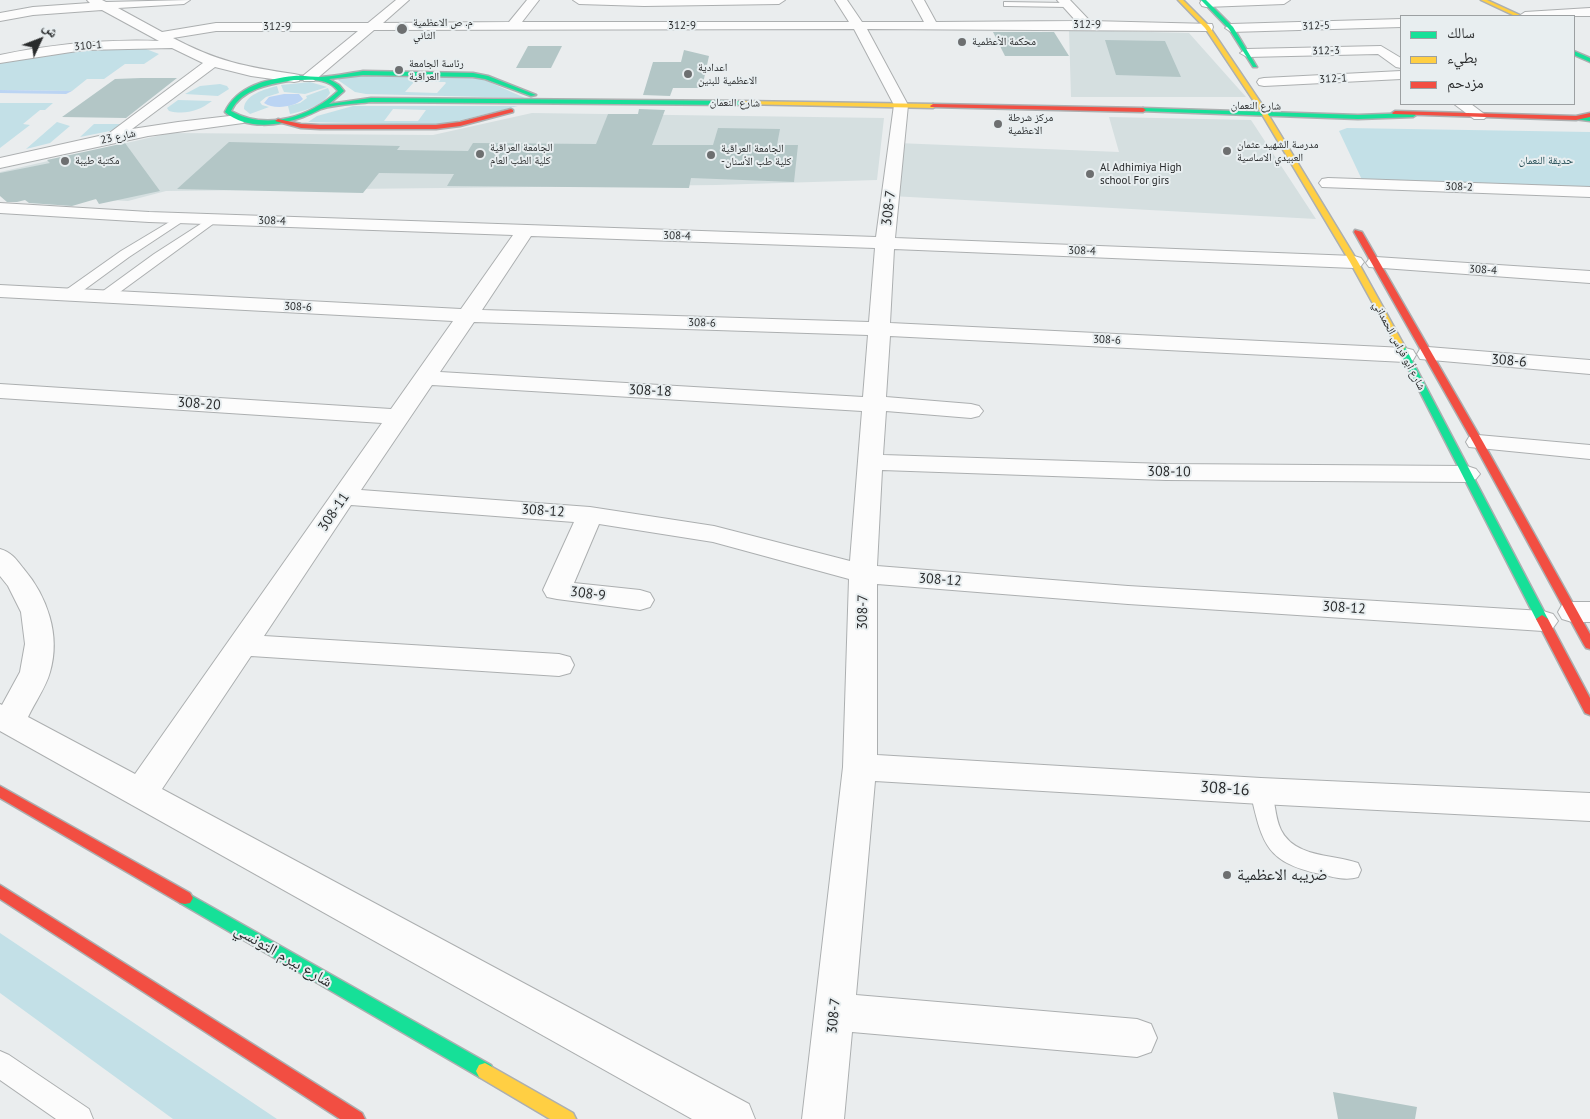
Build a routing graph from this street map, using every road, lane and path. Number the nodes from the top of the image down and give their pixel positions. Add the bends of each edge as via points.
1 (184, 0) edge
2 (403, 0) edge
3 (533, 0) edge
4 (579, 0) edge
5 (779, 0) edge
6 (841, 0) edge
7 (918, 0) edge
8 (1270, 0) edge
9 (1284, 0) edge
10 (1484, 0) edge
11 (644, 1) edge
12 (1204, 1) edge
13 (97, 2) edge
14 (1065, 2) edge
15 (1182, 2) edge
16 (1007, 4) dead end
17 (1470, 4) dead end
18 (33, 11) junction
19 (1590, 12) edge
20 (0, 13) edge
21 (1494, 15) edge
22 (1517, 15) edge
23 (1541, 15) edge
24 (0, 17) edge
25 (1400, 23) edge
26 (932, 25) junction
27 (1087, 25) junction
28 (513, 26) junction
29 (634, 26) junction
30 (858, 26) junction
31 (369, 27) junction
32 (1207, 27) junction
33 (1231, 28) junction
34 (158, 36) junction
35 (1575, 43) edge
36 (176, 46) junction
37 (1247, 53) junction
38 (1582, 55) edge
39 (0, 59) edge
40 (213, 62) junction
41 (1400, 65) edge
42 (1400, 66) edge
43 (251, 72) junction
44 (294, 78) junction
45 (315, 78) junction
46 (186, 83) junction
47 (1267, 86) joint
48 (340, 94) junction
49 (371, 100) junction
50 (551, 101) junction
51 (902, 105) junction
52 (1462, 105) edge
53 (324, 107) junction
54 (151, 108) junction
55 (1262, 110) junction
56 (1282, 110) junction
57 (1413, 115) junction
58 (1479, 116) junction
59 (1358, 117) junction
60 (1590, 118) edge
61 (238, 120) junction
62 (278, 121) junction
63 (196, 123) junction
64 (1315, 128) dead end
65 (1295, 130) dead end
66 (110, 139) junction
67 (0, 162) edge
68 (1326, 179) joint
69 (1590, 192) edge
70 (1338, 199) dead end
71 (0, 208) edge
72 (182, 218) junction
73 (214, 219) junction
74 (1352, 223) dead end
75 (526, 230) junction
76 (885, 243) junction
77 (1354, 262) junction
78 (1376, 263) junction
79 (1590, 277) edge
80 (0, 291) edge
81 (68, 295) junction
82 (104, 297) junction
83 (468, 316) junction
84 (881, 329) junction
85 (1428, 354) junction
86 (1405, 355) junction
87 (1590, 367) edge
88 (425, 378) junction
89 (0, 391) edge
90 (874, 404) junction
91 (971, 411) dead end
92 (398, 417) junction
93 (1478, 442) junction
94 (1590, 452) edge
95 (871, 462) junction
96 (1467, 474) junction
97 (344, 498) junction
98 (590, 515) junction
99 (0, 558) edge
100 (863, 574) junction
101 (640, 600) dead end
102 (1581, 612) edge
103 (1543, 620) junction
104 (243, 645) junction
105 (1590, 645) edge
106 (559, 665) dead end
107 (1590, 710) edge
108 (5, 718) edge
109 (860, 767) junction
110 (0, 791) edge
111 (1262, 791) junction
112 (141, 793) junction
113 (1590, 807) edge
114 (1350, 870) dead end
115 (0, 891) edge
116 (834, 1012) junction
117 (1137, 1038) dead end
118 (0, 1064) edge
119 (79, 1119) edge
120 (356, 1119) edge
121 (567, 1119) edge
122 (734, 1119) edge
123 (823, 1119) edge

1 - 13 street
2 - 31 street
3 - 28 street
4 - 11 street
5 - 11 street
6 - 30 street
7 - 26 street
8 - 9 street
8 - 12 street
10 - 22 street
11 - 29 street
12 - 15 street
12 - 33 street
13 - 18 street
13 - 34 street
14 - 16 lane
14 - 27 street
15 - 32 street, شارع أبو فراس الحمداني
17 - 21 street
18 - 20 street
18 - 24 street
19 - 23 street
25 - 33 street, 312-5
26 - 27 street, 312-9
26 - 30 street, 312-9
27 - 32 street, 312-9
28 - 29 street, 312-9
28 - 31 street, 312-9
29 - 30 street, 312-9
30 - 51 street
31 - 34 street, 312-9 via 216,27
31 - 45 street
32 - 55 street, شارع أبو فراس الحمداني
33 - 37 street
34 - 36 street
35 - 38 street
36 - 39 street, 310-1 via 93,45
36 - 40 street
37 - 41 street, 312-3 via 1380,50
37 - 47 street
40 - 43 street
40 - 46 street
42 - 47 street, 312-1
43 - 44 street
43 - 46 street
44 - 45 street
44 - 61 street via 259,86 235,99 228,112
45 - 48 street via 338,84
45 - 50 street via 363,73 473,75
46 - 54 street
48 - 49 street, شارع النعمان
48 - 53 street
49 - 50 street, شارع النعمان
49 - 53 street, شارع النعمان
50 - 51 street, شارع النعمان
50 - 62 street via 436,127 320,127
51 - 55 street, شارع النعمان
51 - 76 street, 308-7
52 - 58 street
53 - 62 street
54 - 63 street via 169,117
54 - 66 street
55 - 56 street, شارع النعمان
55 - 77 street, شارع أبو فراس الحمداني
56 - 57 street, شارع النعمان
56 - 59 street, شارع النعمان
56 - 65 street
57 - 58 street, شارع النعمان
57 - 59 street, شارع النعمان
58 - 60 street, شارع النعمان
59 - 64 street
61 - 62 street
61 - 63 street, شارع 23
63 - 66 street, شارع 23
66 - 67 street, شارع 23
68 - 69 street, 308-2
68 - 70 street
71 - 72 street, 308-4
72 - 73 street, 308-4
72 - 81 lane
73 - 75 street, 308-4
73 - 82 lane
74 - 78 street, شارع أبو فراس الحمداني
75 - 76 street, 308-4
75 - 83 street, 308-11
76 - 77 street, 308-4
76 - 84 street, 308-7
77 - 86 street, شارع أبو فراس الحمداني
78 - 79 street, 308-4
78 - 85 street, شارع أبو فراس الحمداني
80 - 81 street, 308-6
81 - 82 street, 308-6
82 - 83 street, 308-6
83 - 84 street, 308-6
83 - 88 street, 308-11
84 - 86 street, 308-6
84 - 90 street, 308-7
85 - 87 street, 308-6
85 - 93 street, شارع أبو فراس الحمداني
86 - 96 street, شارع أبو فراس الحمداني
88 - 90 street, 308-18
88 - 92 street, 308-11
89 - 92 street, 308-20
90 - 91 street, 308-18
90 - 95 street, 308-7
92 - 97 street, 308-11
93 - 94 street
93 - 102 street, شارع أبو فراس الحمداني
95 - 96 street, 308-10 via 1166,472
95 - 100 street, 308-7
96 - 103 street, شارع أبو فراس الحمداني
97 - 98 street, 308-12
97 - 104 street, 308-11
98 - 100 street, 308-12 via 714,534
98 - 101 street, 308-9 via 557,590
99 - 108 street via 20,582 35,612 40,644 35,672
100 - 103 street, 308-12 via 1128,595
100 - 109 street, 308-7
102 - 105 street, شارع أبو فراس الحمداني
103 - 107 street, شارع أبو فراس الحمداني
104 - 106 street
104 - 112 street, 308-11
108 - 112 street
109 - 111 street, 308-16
109 - 116 street, 308-7
110 - 121 street, شارع بيرم التونسي
111 - 113 street, 308-16
111 - 114 lane via 1271,832 1285,852 1298,859
112 - 122 street
115 - 120 street
116 - 117 street
116 - 123 street, 308-7
118 - 119 lane

